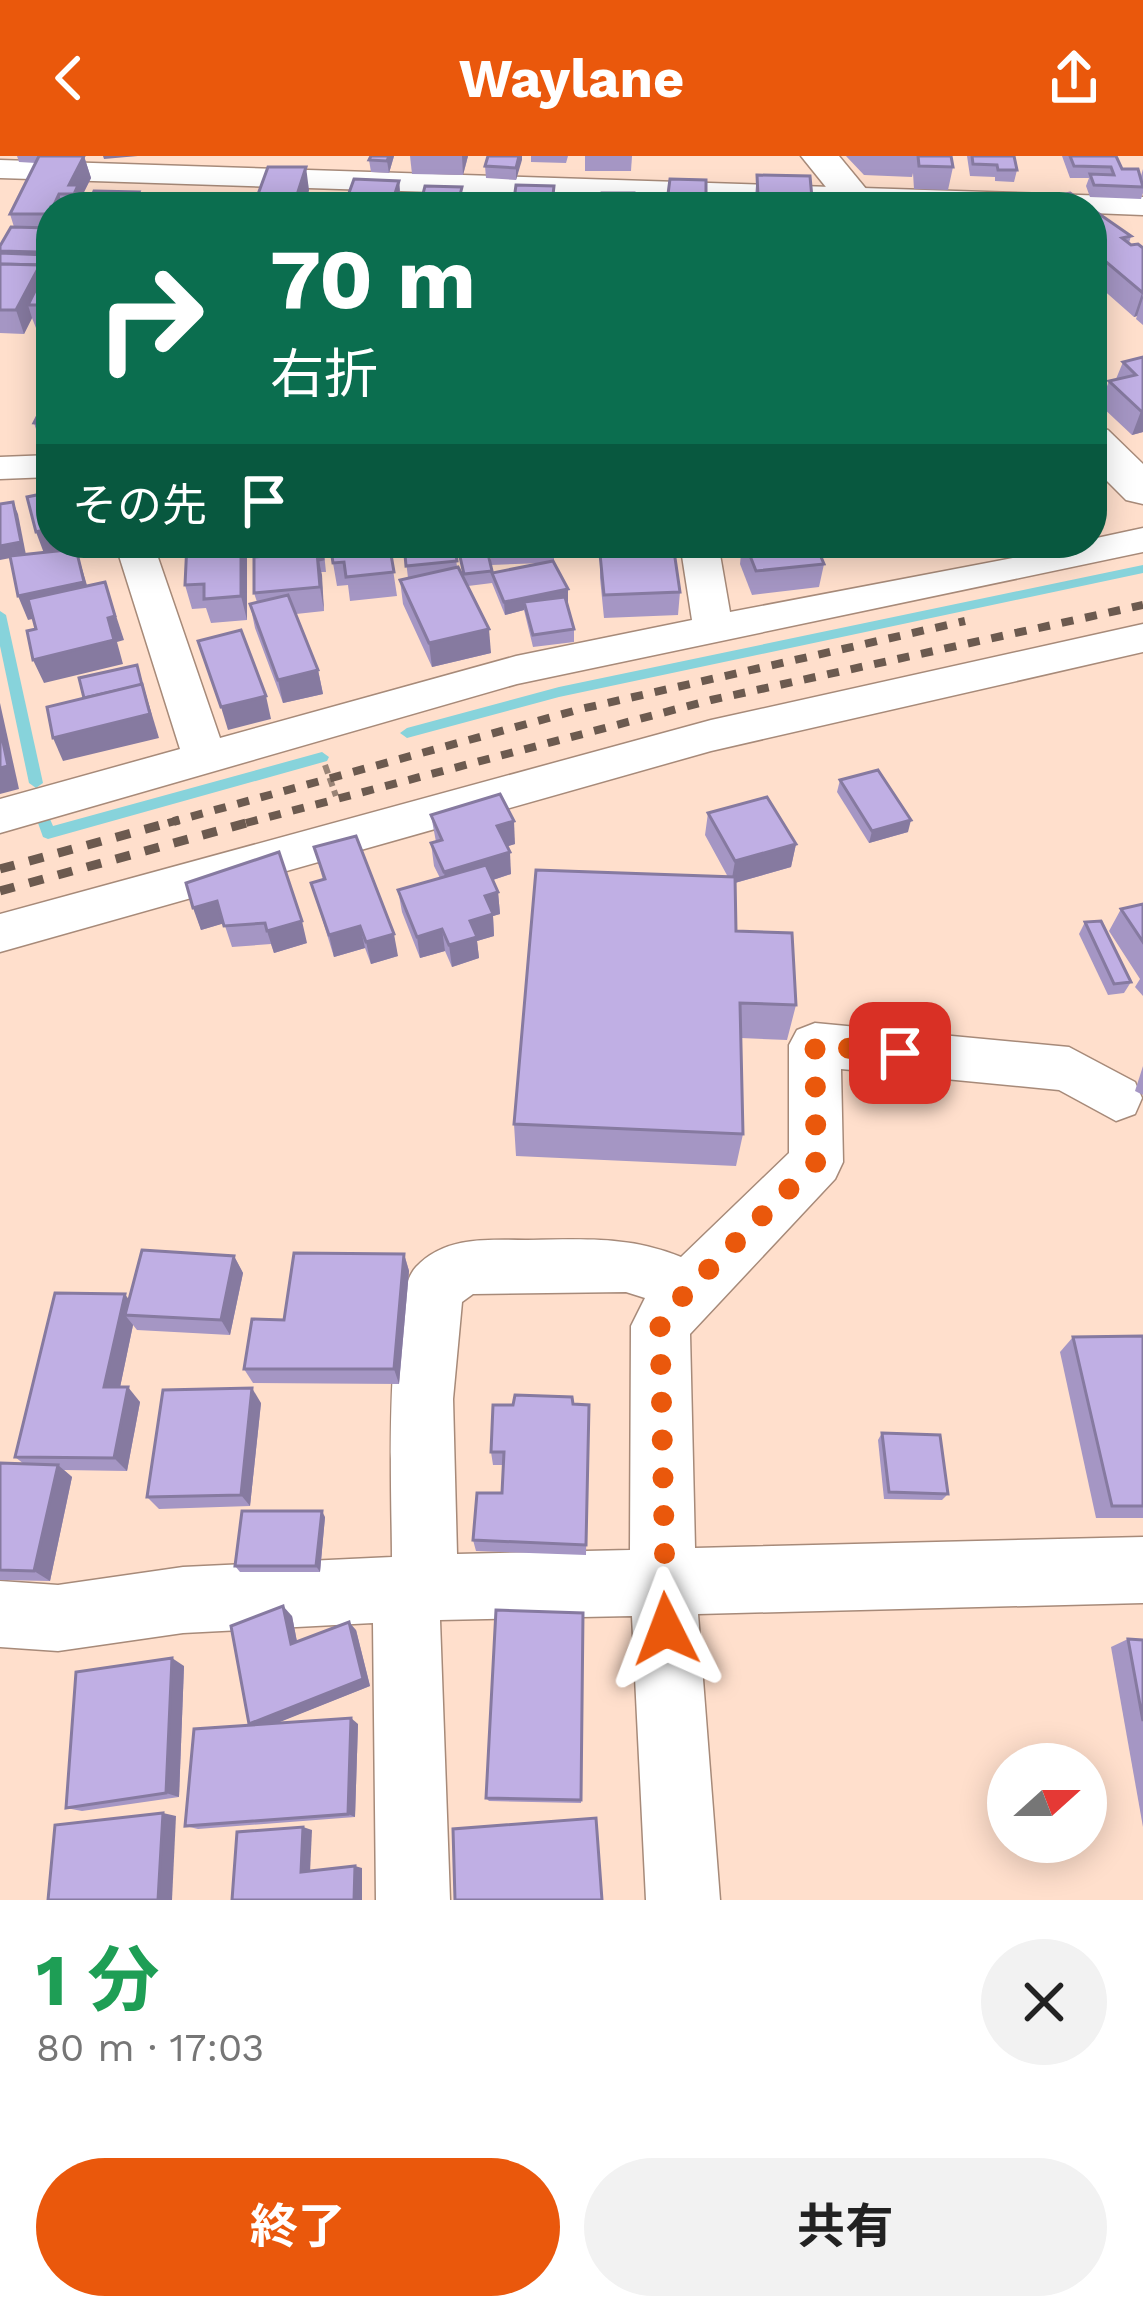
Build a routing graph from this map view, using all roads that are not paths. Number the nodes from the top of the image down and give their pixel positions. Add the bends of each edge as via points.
1 (5, 156) edge
2 (819, 156) edge
3 (0, 170) edge
4 (211, 176) junction
5 (205, 192) edge
6 (609, 192) edge
7 (849, 192) edge
8 (1107, 455) edge
9 (36, 467) edge
10 (0, 469) edge
11 (1143, 490) edge
12 (1143, 540) edge
13 (1107, 547) edge
14 (139, 558) edge
15 (702, 558) edge
16 (1055, 558) edge
17 (713, 628) junction
18 (1143, 638) edge
19 (206, 758) junction
20 (0, 816) edge
21 (0, 933) edge
22 (1116, 1098) dead end
23 (686, 1292) junction
24 (1143, 1570) edge
25 (664, 1584) junction
26 (415, 1589) junction
27 (0, 1614) edge
28 (412, 1900) edge
29 (683, 1900) edge

1 - 3 street
2 - 7 street
3 - 4 street
4 - 5 street
4 - 6 street
8 - 11 street
9 - 10 street
12 - 13 street
14 - 19 street
15 - 17 street
16 - 17 street
17 - 19 street via 516,670
18 - 21 street via 517,784
19 - 20 street
22 - 23 street via 1070,1069 815,1045 816,1162
23 - 25 street via 660,1326
23 - 26 street via 626,1265 463,1267 435,1287
24 - 25 street
25 - 26 street
25 - 29 street
26 - 27 street via 183,1600 58,1618
26 - 28 street

